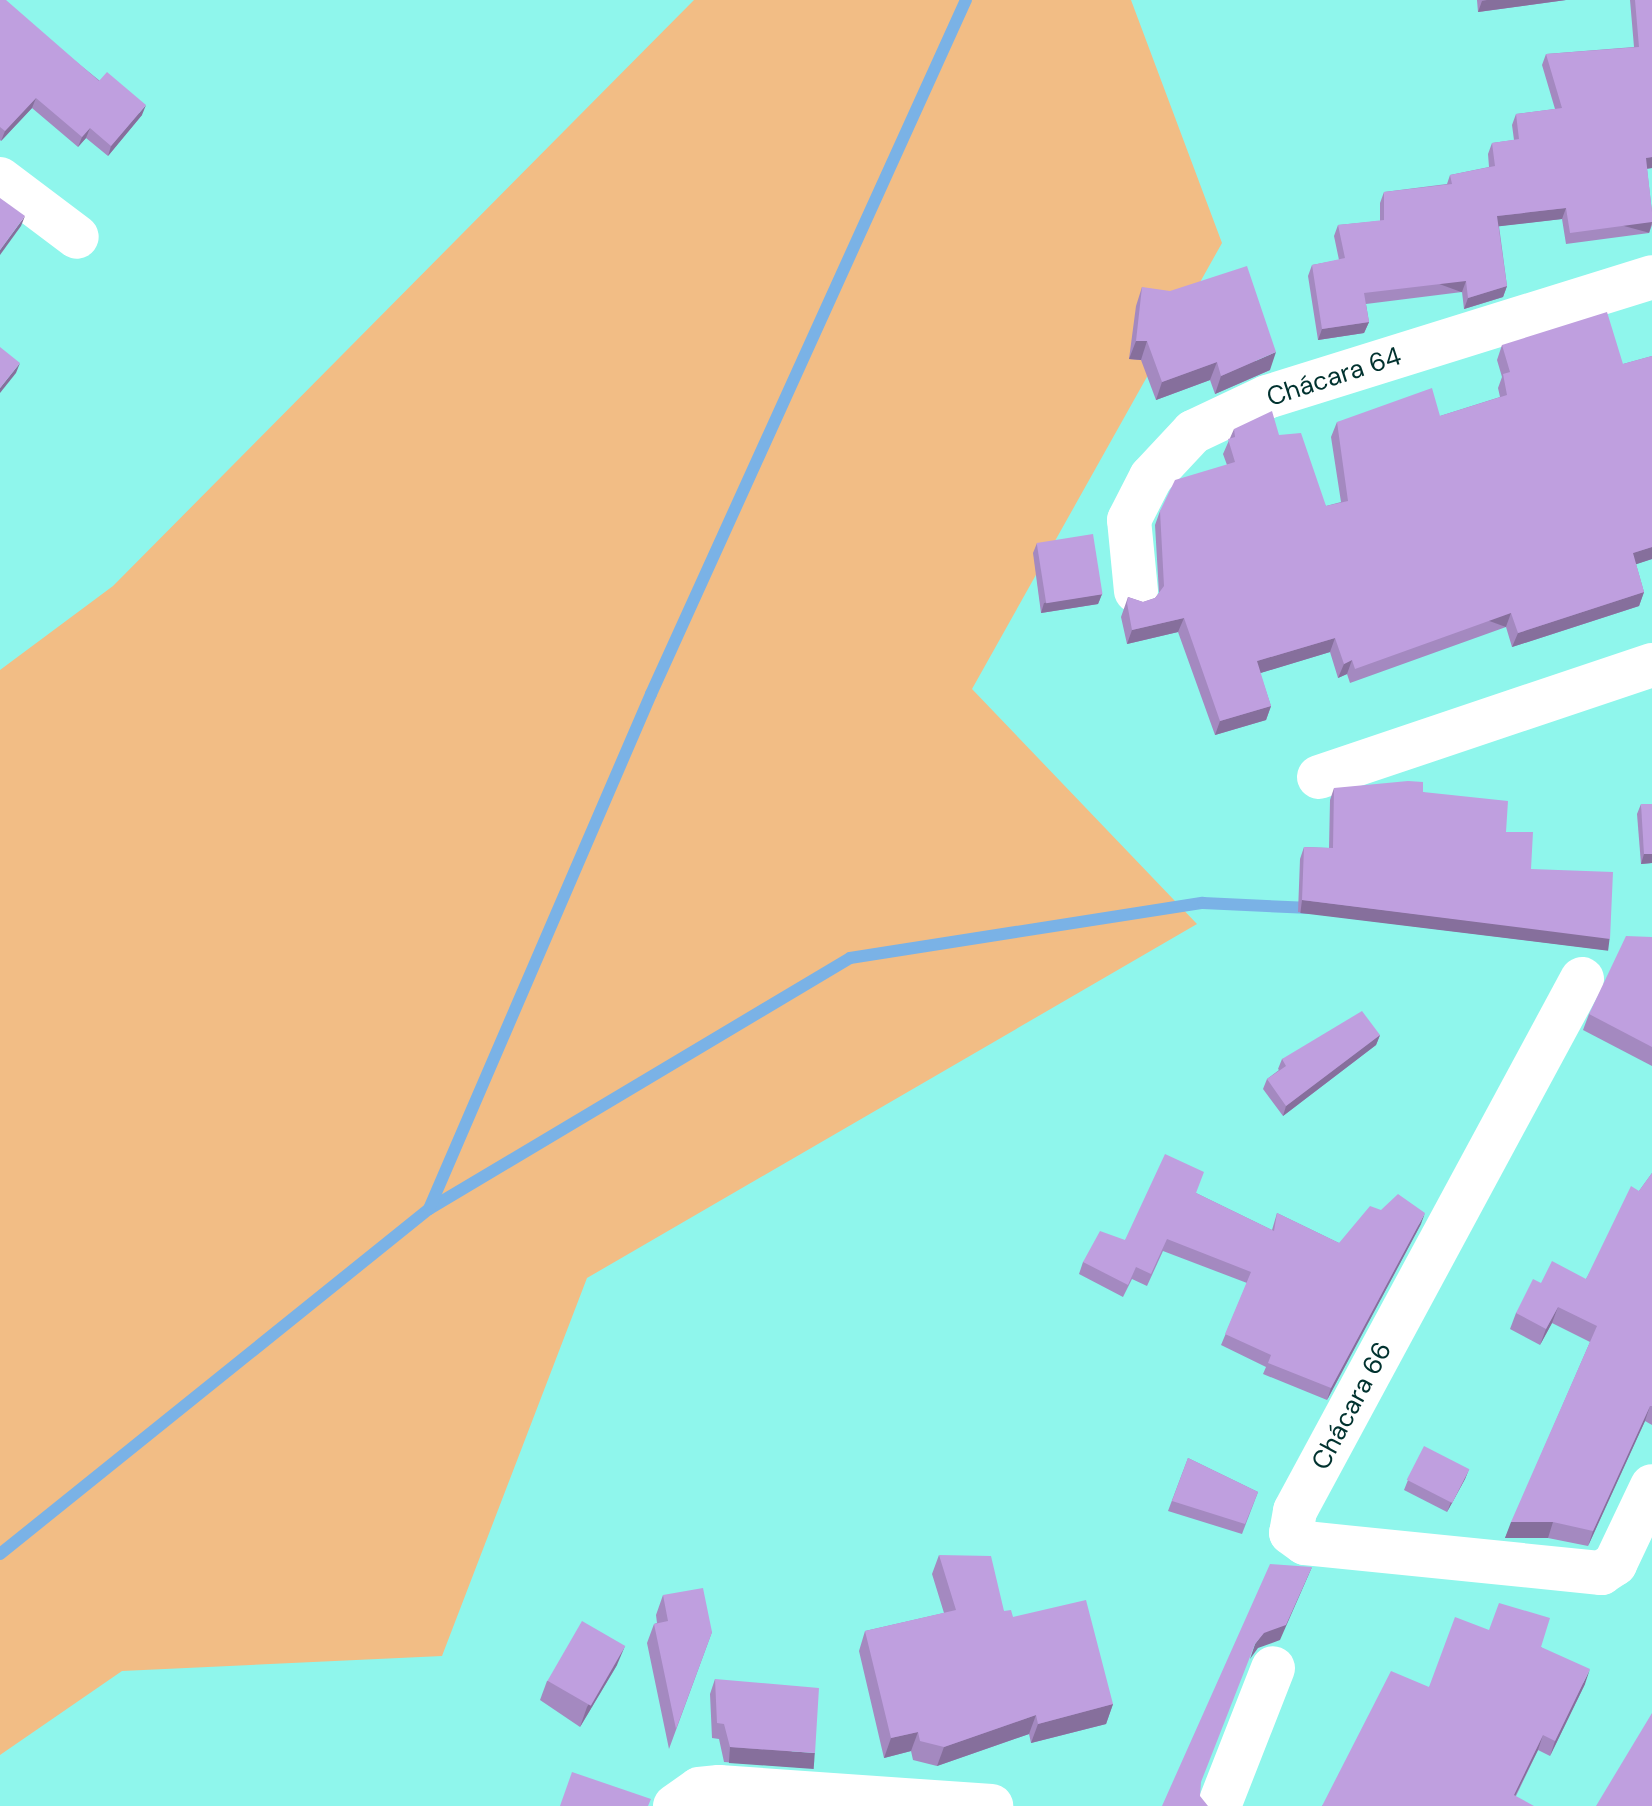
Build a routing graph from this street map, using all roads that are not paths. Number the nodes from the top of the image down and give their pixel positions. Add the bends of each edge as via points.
1 (0, 179) edge
2 (77, 237) dead end
3 (1652, 277) edge
4 (1136, 591) dead end
5 (1652, 665) edge
6 (1319, 777) dead end
7 (1582, 979) dead end
8 (1652, 1486) edge
9 (1273, 1668) dead end
10 (675, 1806) edge
11 (991, 1806) edge
12 (1219, 1806) edge

1 - 2 street
3 - 4 street, Chácara 64 via 1267,397 1193,432 1151,477 1129,520
5 - 6 street
7 - 8 street, Chácara 66 via 1295,1511 1291,1533 1305,1543 1591,1572 1608,1569
9 - 12 street
10 - 11 street via 699,1789 719,1787

